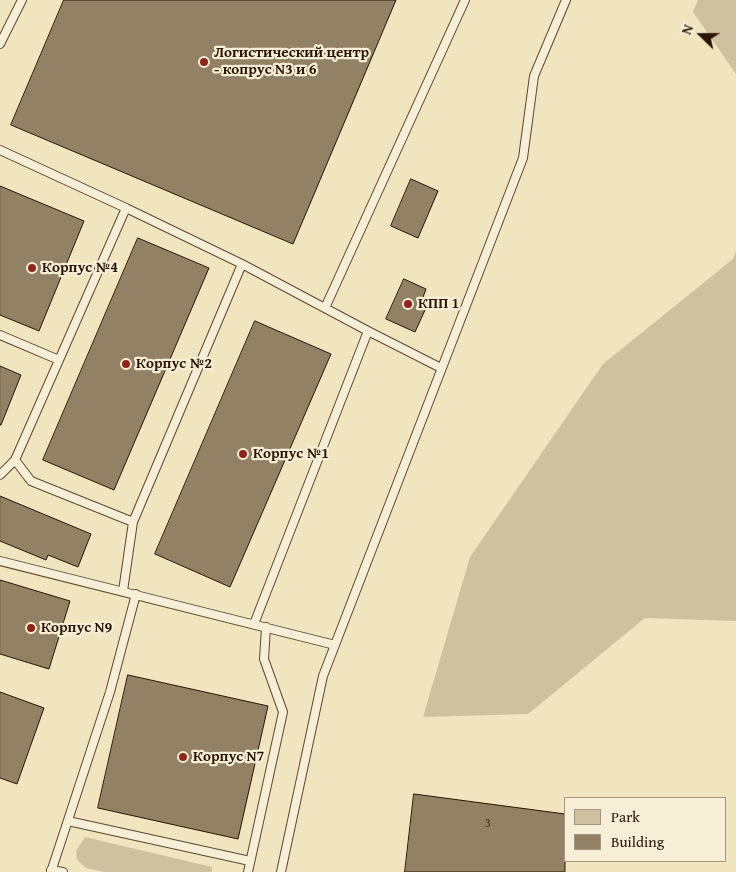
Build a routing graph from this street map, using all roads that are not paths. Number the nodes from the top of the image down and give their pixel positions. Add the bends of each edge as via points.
1 (22, 0) edge
2 (465, 0) edge
3 (566, 0) edge
4 (0, 44) edge
5 (0, 150) edge
6 (126, 208) junction
7 (242, 264) junction
8 (325, 308) junction
9 (368, 332) junction
10 (0, 335) edge
11 (59, 360) junction
12 (441, 368) junction
13 (15, 460) junction
14 (0, 475) edge
15 (133, 522) junction
16 (0, 561) edge
17 (123, 591) junction
18 (136, 594) junction
19 (254, 624) junction
20 (266, 627) junction
21 (335, 645) junction
22 (68, 821) junction
23 (250, 861) junction
24 (51, 871) edge
25 (63, 872) edge
26 (248, 872) edge
27 (281, 872) edge

1 - 4 lane
2 - 8 lane
3 - 12 lane via 534,76 523,158
5 - 6 lane
6 - 7 lane
6 - 11 lane
7 - 8 lane
7 - 15 lane
8 - 9 lane
9 - 12 lane
9 - 19 lane
10 - 11 lane
11 - 13 lane
12 - 21 lane
13 - 14 lane
13 - 15 lane via 31,481
15 - 17 lane
16 - 17 lane
17 - 18 lane
18 - 19 lane
18 - 22 lane via 110,692
19 - 20 lane
20 - 21 lane
20 - 23 lane via 264,659 283,712
21 - 27 lane via 323,676
22 - 23 lane
22 - 24 lane
23 - 26 lane
24 - 25 lane

